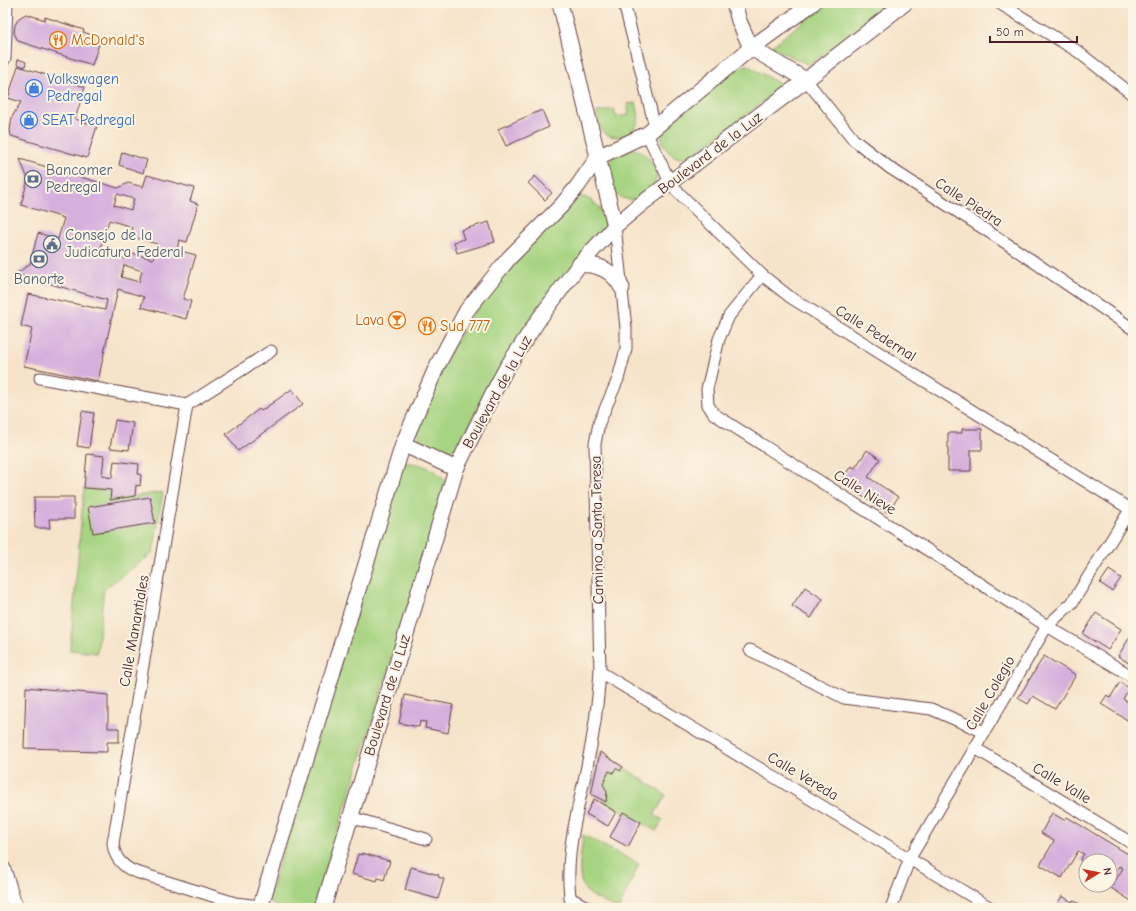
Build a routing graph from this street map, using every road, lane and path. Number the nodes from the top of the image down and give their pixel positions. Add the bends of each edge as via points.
1 (4, 3) edge
2 (560, 3) edge
3 (624, 3) edge
4 (734, 3) edge
5 (813, 3) edge
6 (905, 3) edge
7 (999, 3) edge
8 (751, 48) junction
9 (3, 58) edge
10 (806, 80) junction
11 (1133, 95) edge
12 (651, 130) junction
13 (598, 157) junction
14 (670, 182) junction
15 (615, 226) junction
16 (579, 265) junction
17 (762, 275) junction
18 (622, 288) junction
19 (1133, 329) edge
20 (271, 351) dead end
21 (40, 378) dead end
22 (187, 405) junction
23 (402, 444) junction
24 (456, 468) junction
25 (1132, 508) edge
26 (1047, 626) junction
27 (750, 650) dead end
28 (600, 672) junction
29 (1133, 677) edge
30 (984, 732) junction
31 (975, 748) junction
32 (350, 817) junction
33 (426, 839) dead end
34 (1133, 844) edge
35 (910, 858) junction
36 (3, 869) edge
37 (571, 903) edge
38 (262, 907) edge
39 (17, 908) edge
40 (323, 908) edge
41 (589, 908) edge
42 (891, 908) edge
43 (991, 908) edge

1 - 9 street
2 - 13 street, Camino a Santa Teresa
3 - 12 street, Calle Pedernal
4 - 8 street via 738,21
5 - 8 street
6 - 10 street, Boulevard de la Luz
7 - 11 street via 1077,51
8 - 10 street
8 - 12 street
10 - 14 street, Boulevard de la Luz
10 - 19 street, Calle Piedra via 854,140 890,168
12 - 13 street
12 - 14 street, Calle Pedernal
13 - 15 street, Camino a Santa Teresa
13 - 23 street via 561,206 509,258 467,310 436,366
14 - 15 street, Boulevard de la Luz
14 - 17 street, Calle Pedernal
15 - 16 street, Boulevard de la Luz
15 - 18 street, Camino a Santa Teresa
16 - 18 street via 593,265 607,270
16 - 24 street, Boulevard de la Luz via 507,367
17 - 25 street, Calle Pedernal via 797,302
17 - 26 street, Calle Nieve via 729,316 719,339 706,389 708,404 714,414
18 - 28 street, Camino a Santa Teresa via 626,339 624,360 599,423 595,444
20 - 22 street
21 - 22 street
22 - 38 street, Calle Manantiales via 113,849 122,865 133,871 235,903
23 - 24 street
23 - 38 street
24 - 32 street, Boulevard de la Luz
25 - 26 street, Calle Colegio via 1072,603
26 - 29 street, Calle Nieve
26 - 30 street, Calle Colegio
27 - 30 street via 844,698 931,709
28 - 35 street, Calle Vereda
28 - 37 street, Camino a Santa Teresa via 592,741 573,829 570,862
30 - 31 street, Calle Colegio
31 - 34 street, Calle Valle
31 - 35 street, Calle Colegio
32 - 33 street
32 - 40 street, Boulevard de la Luz
35 - 42 street, Calle Colegio
35 - 43 street, Calle Vereda
36 - 39 street
37 - 41 street

